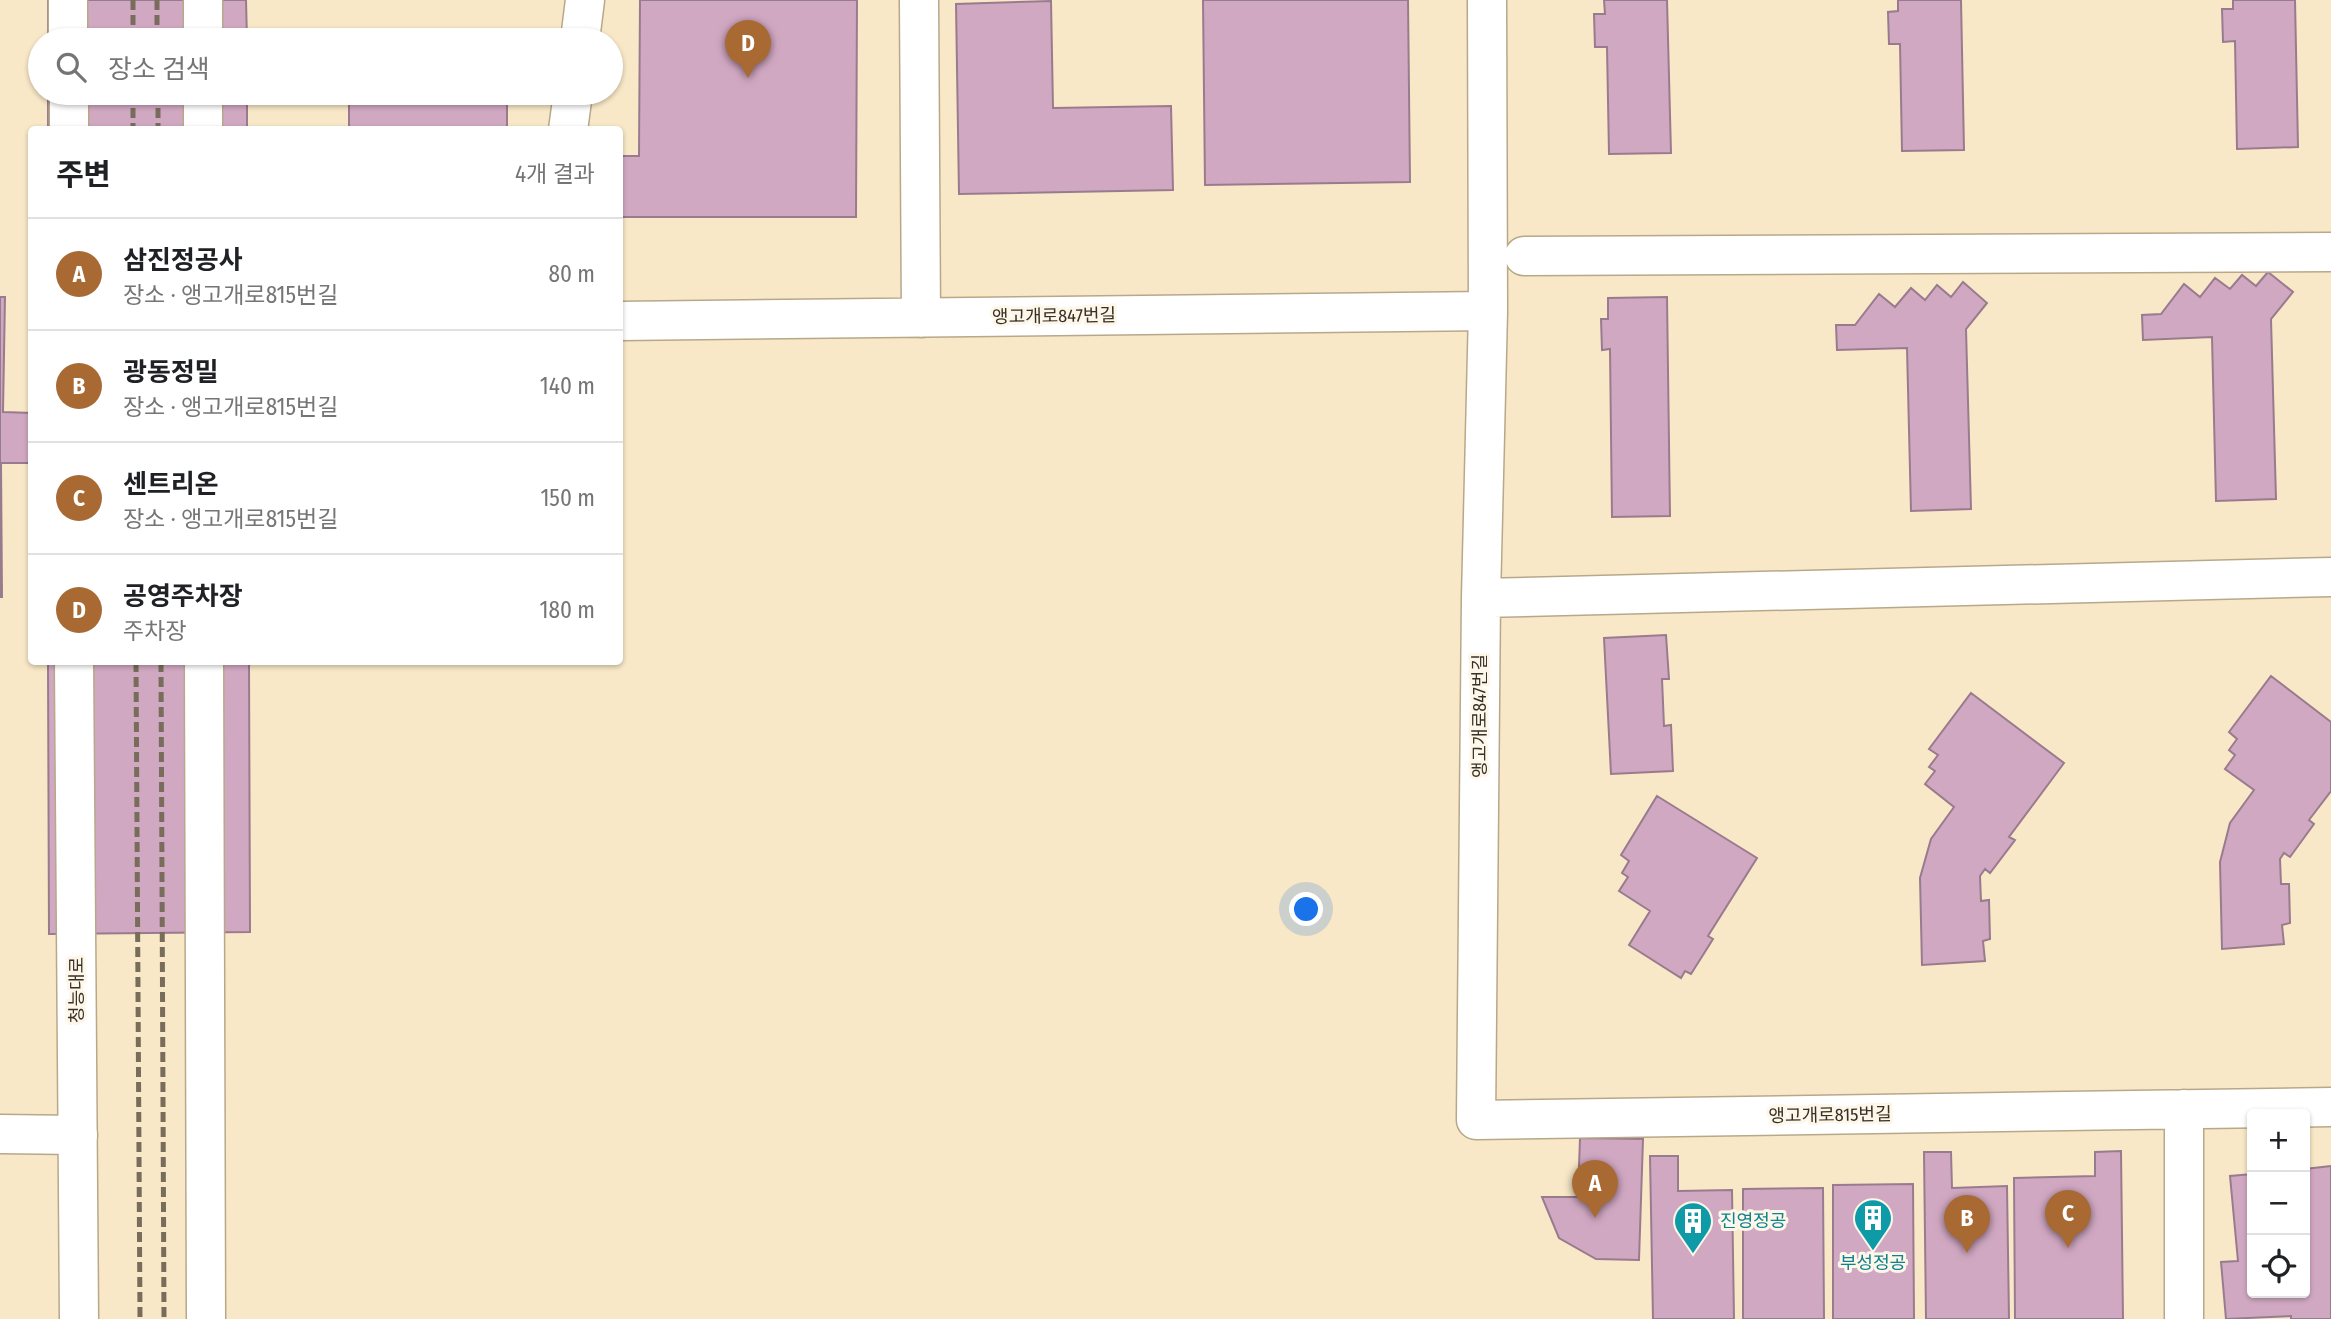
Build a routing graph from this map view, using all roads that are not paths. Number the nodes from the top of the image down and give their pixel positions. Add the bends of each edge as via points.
1 (68, 0) edge
2 (203, 0) edge
3 (585, 0) edge
4 (919, 0) edge
5 (1487, 0) edge
6 (68, 28) edge
7 (203, 28) edge
8 (582, 28) edge
9 (69, 105) edge
10 (203, 105) edge
11 (571, 105) edge
12 (69, 126) edge
13 (203, 126) edge
14 (569, 126) edge
15 (2331, 252) edge
16 (1524, 256) dead end
17 (1488, 311) junction
18 (921, 318) junction
19 (623, 321) edge
20 (2331, 577) edge
21 (1481, 598) junction
22 (74, 665) edge
23 (204, 665) edge
24 (2331, 1107) edge
25 (2184, 1109) junction
26 (1476, 1120) joint
27 (0, 1135) edge
28 (78, 1135) junction
29 (79, 1319) edge
30 (206, 1319) edge
31 (2184, 1319) edge

1 - 6 street
2 - 7 street
3 - 8 street
4 - 18 street
5 - 17 street, 앵고개로847번길
9 - 12 street
10 - 13 street
11 - 14 street
15 - 16 street
17 - 18 street, 앵고개로847번길
17 - 21 street, 앵고개로847번길
18 - 19 street, 앵고개로847번길
20 - 21 street
21 - 26 street, 앵고개로847번길
22 - 28 street, 청능대로
23 - 30 street
24 - 25 street, 앵고개로815번길
25 - 26 street, 앵고개로815번길
25 - 31 street
27 - 28 street
28 - 29 street, 청능대로

